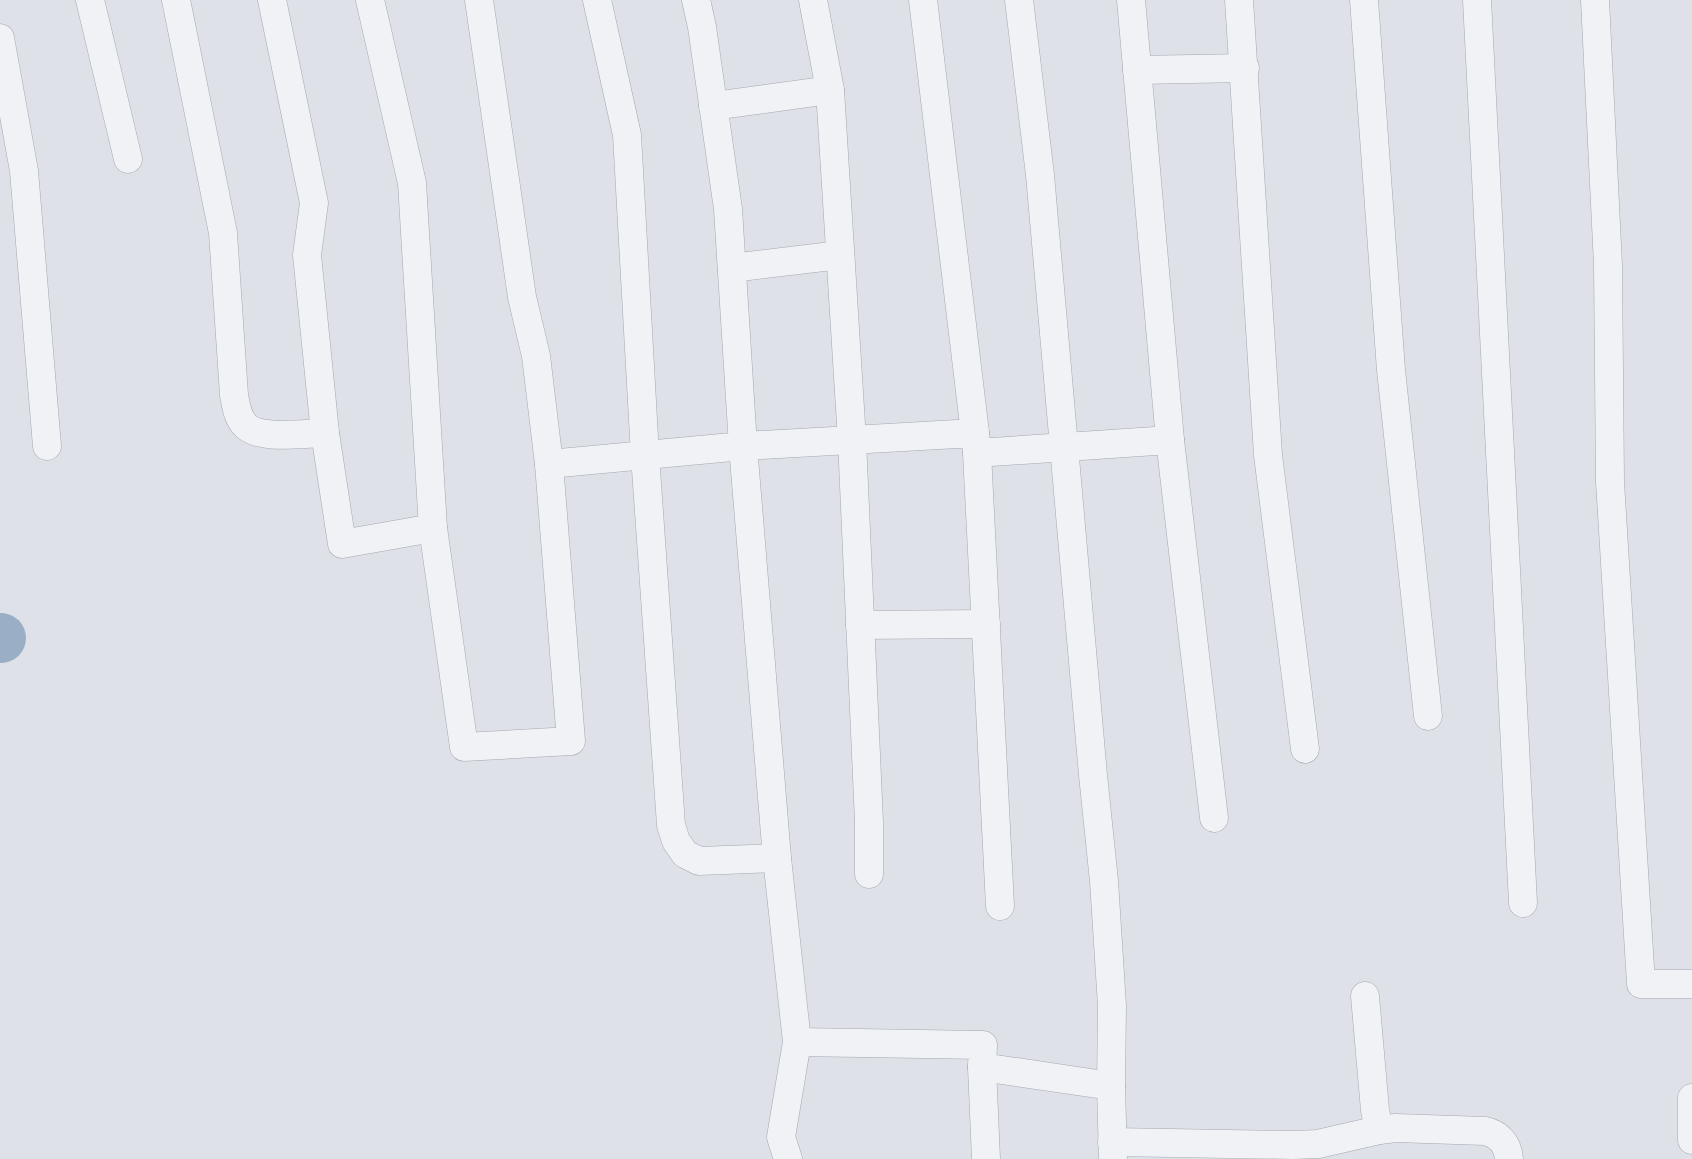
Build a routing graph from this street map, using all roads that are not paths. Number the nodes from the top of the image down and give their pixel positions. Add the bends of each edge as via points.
1 (90, 0) edge
2 (176, 0) edge
3 (272, 0) edge
4 (370, 0) edge
5 (479, 0) edge
6 (597, 0) edge
7 (696, 0) edge
8 (814, 0) edge
9 (923, 0) edge
10 (1019, 0) edge
11 (1131, 0) edge
12 (1239, 0) edge
13 (1364, 0) edge
14 (1476, 0) edge
15 (1595, 0) edge
16 (0, 38) edge
17 (1245, 68) junction
18 (1137, 70) junction
19 (830, 90) junction
20 (713, 106) junction
21 (128, 159) dead end
22 (840, 255) junction
23 (732, 268) junction
24 (325, 433) junction
25 (852, 440) junction
26 (1170, 440) junction
27 (976, 443) junction
28 (47, 446) dead end
29 (743, 446) junction
30 (1065, 447) junction
31 (645, 455) junction
32 (549, 464) junction
33 (432, 528) junction
34 (986, 624) junction
35 (860, 625) junction
36 (1428, 716) dead end
37 (1305, 749) dead end
38 (1214, 818) dead end
39 (777, 858) junction
40 (868, 874) dead end
41 (1523, 903) dead end
42 (1000, 906) dead end
43 (1692, 984) edge
44 (1365, 996) dead end
45 (797, 1042) junction
46 (982, 1066) junction
47 (1111, 1086) junction
48 (1692, 1098) edge
49 (1379, 1130) junction
50 (1692, 1140) edge
51 (1112, 1150) edge
52 (1314, 1151) edge
53 (788, 1159) edge
54 (986, 1159) edge
55 (1509, 1159) edge

1 - 21 street
2 - 24 street via 223,233 238,414 245,426 256,433
3 - 24 street via 314,203 307,255
4 - 33 street via 412,182
5 - 32 street via 522,297 536,356
6 - 31 street via 627,136
7 - 20 street
8 - 19 street
9 - 27 street
10 - 30 street via 1040,175
11 - 18 street
12 - 17 street
13 - 36 street via 1391,370
14 - 41 street
15 - 43 street via 1608,265 1610,482 1642,984
16 - 28 street via 24,171
17 - 18 street
17 - 37 street via 1268,455
18 - 26 street
19 - 20 street
19 - 22 street
20 - 23 street via 728,209
22 - 23 street
22 - 25 street
23 - 29 street
24 - 33 street via 342,544
25 - 27 street
25 - 29 street
25 - 35 street
26 - 30 street
26 - 38 street
27 - 30 street
27 - 34 street
29 - 31 street
29 - 39 street
30 - 47 street via 1104,881 1112,1006
31 - 32 street
31 - 39 street via 671,825 676,841 685,854 699,861
32 - 33 street via 571,741 464,747
34 - 35 street
34 - 42 street
35 - 40 street via 869,822
39 - 45 street
44 - 49 street
45 - 46 street via 983,1045
45 - 53 street via 781,1137
46 - 47 street
46 - 54 street
47 - 51 street
48 - 50 street
49 - 52 street via 1342,1139
49 - 55 street via 1495,1133 1505,1143
51 - 52 street via 1293,1145

